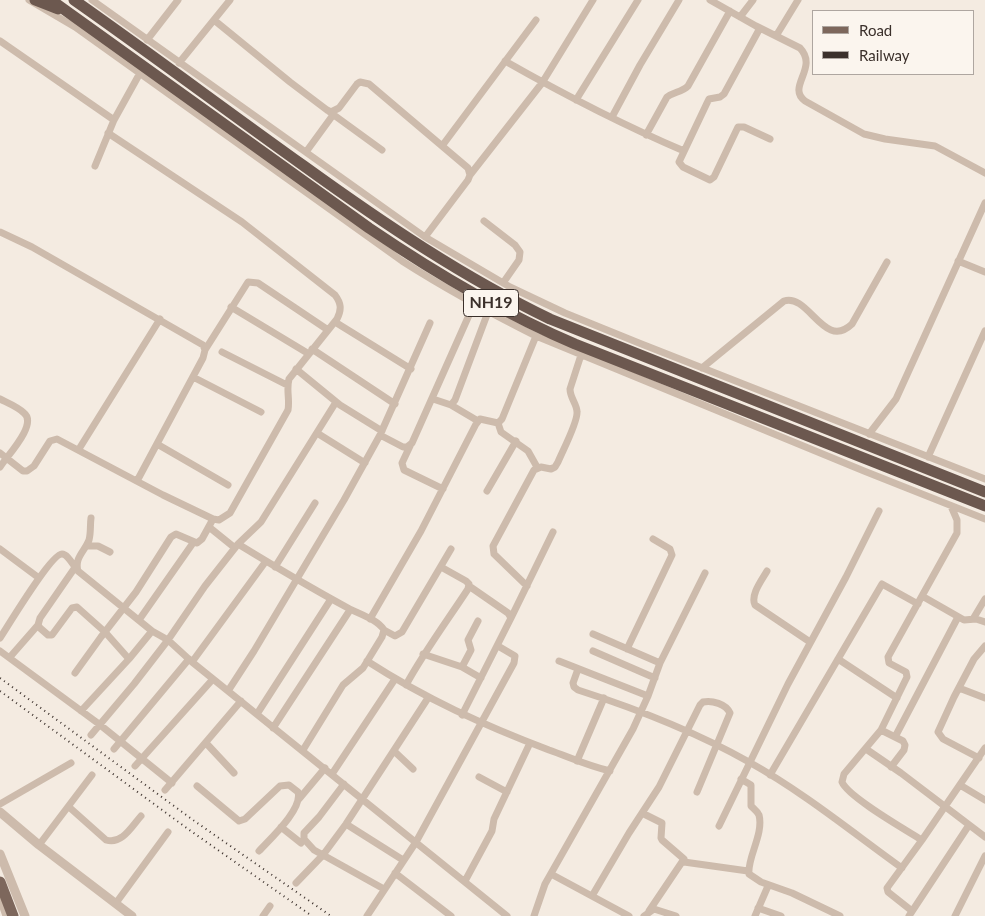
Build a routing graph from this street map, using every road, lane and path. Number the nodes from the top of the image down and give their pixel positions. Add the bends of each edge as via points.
1 (29, 0) edge
2 (36, 0) edge
3 (52, 0) edge
4 (74, 0) edge
5 (92, 0) edge
6 (178, 0) edge
7 (230, 0) edge
8 (593, 0) edge
9 (638, 0) edge
10 (679, 0) edge
11 (710, 0) edge
12 (753, 0) edge
13 (798, 0) edge
14 (730, 12) junction
15 (76, 16) junction
16 (740, 17) junction
17 (214, 20) junction
18 (536, 20) dead end
19 (760, 28) junction
20 (776, 36) junction
21 (147, 40) junction
22 (0, 41) edge
23 (505, 62) junction
24 (180, 63) junction
25 (140, 74) junction
26 (542, 83) junction
27 (576, 100) junction
28 (330, 112) junction
29 (612, 117) junction
30 (114, 120) junction
31 (108, 133) junction
32 (646, 135) junction
33 (770, 139) dead end
34 (442, 146) junction
35 (382, 150) dead end
36 (684, 151) junction
37 (306, 152) junction
38 (95, 166) dead end
39 (985, 173) edge
40 (470, 175) junction
41 (985, 203) edge
42 (484, 222) dead end
43 (0, 232) edge
44 (425, 237) junction
45 (958, 261) junction
46 (887, 262) dead end
47 (985, 272) edge
48 (503, 282) junction
49 (474, 304) junction
50 (231, 307) junction
51 (488, 312) junction
52 (160, 320) junction
53 (335, 322) junction
54 (430, 322) dead end
55 (328, 330) junction
56 (985, 331) edge
57 (536, 336) junction
58 (205, 350) junction
59 (222, 352) dead end
60 (311, 352) junction
61 (582, 354) junction
62 (702, 368) junction
63 (296, 369) junction
64 (411, 369) junction
65 (193, 377) junction
66 (287, 385) junction
67 (0, 399) edge
68 (433, 399) junction
69 (336, 402) junction
70 (395, 404) junction
71 (451, 405) junction
72 (261, 412) dead end
73 (478, 421) junction
74 (498, 423) junction
75 (317, 433) junction
76 (381, 433) junction
77 (869, 434) junction
78 (516, 442) junction
79 (157, 444) junction
80 (410, 446) junction
81 (79, 449) junction
82 (3, 455) edge
83 (928, 457) junction
84 (365, 463) junction
85 (0, 467) edge
86 (537, 468) junction
87 (985, 479) edge
88 (137, 481) junction
89 (228, 485) dead end
90 (443, 489) junction
91 (487, 491) dead end
92 (985, 492) edge
93 (314, 503) dead end
94 (951, 506) junction
95 (985, 506) edge
96 (879, 511) dead end
97 (91, 518) dead end
98 (212, 519) junction
99 (985, 519) edge
100 (209, 527) junction
101 (553, 532) dead end
102 (653, 539) dead end
103 (193, 542) junction
104 (86, 546) junction
105 (237, 546) junction
106 (0, 549) edge
107 (451, 549) dead end
108 (110, 552) dead end
109 (266, 562) junction
110 (76, 566) junction
111 (275, 567) junction
112 (441, 567) junction
113 (767, 571) dead end
114 (705, 573) dead end
115 (39, 578) junction
116 (296, 579) junction
117 (469, 586) junction
118 (527, 586) junction
119 (922, 596) junction
120 (331, 599) junction
121 (985, 599) edge
122 (918, 604) junction
123 (125, 608) junction
124 (350, 610) junction
125 (958, 617) junction
126 (511, 618) junction
127 (370, 619) junction
128 (972, 619) junction
129 (139, 620) junction
130 (478, 621) dead end
131 (985, 622) edge
132 (38, 624) junction
133 (384, 630) junction
134 (152, 631) junction
135 (105, 632) junction
136 (593, 634) dead end
137 (0, 638) edge
138 (168, 640) junction
139 (810, 642) junction
140 (498, 646) junction
141 (985, 646) edge
142 (627, 649) junction
143 (593, 650) dead end
144 (0, 651) edge
145 (423, 654) junction
146 (10, 657) junction
147 (129, 659) junction
148 (838, 659) junction
149 (191, 661) junction
150 (367, 661) junction
151 (559, 661) dead end
152 (660, 663) junction
153 (462, 667) junction
154 (578, 669) junction
155 (75, 673) dead end
156 (481, 678) junction
157 (654, 678) junction
158 (214, 679) junction
159 (395, 679) junction
160 (406, 685) junction
161 (959, 688) junction
162 (228, 691) junction
163 (648, 696) junction
164 (428, 698) junction
165 (604, 698) junction
166 (897, 698) junction
167 (985, 698) edge
168 (241, 701) junction
169 (81, 711) junction
170 (641, 711) junction
171 (257, 714) junction
172 (462, 715) junction
173 (481, 723) junction
174 (99, 724) junction
175 (273, 728) junction
176 (881, 730) junction
177 (687, 732) junction
178 (91, 735) dead end
179 (895, 737) junction
180 (119, 740) junction
181 (206, 743) junction
182 (530, 743) junction
183 (716, 745) junction
184 (114, 748) dead end
185 (985, 748) edge
186 (866, 749) junction
187 (303, 750) junction
188 (394, 751) junction
189 (979, 758) junction
190 (142, 759) junction
191 (577, 761) junction
192 (71, 762) dead end
193 (750, 762) junction
194 (135, 766) dead end
195 (891, 767) junction
196 (325, 768) junction
197 (413, 769) dead end
198 (610, 771) junction
199 (234, 773) dead end
200 (332, 774) junction
201 (770, 775) junction
202 (92, 776) dead end
203 (479, 777) dead end
204 (741, 779) junction
205 (172, 783) junction
206 (344, 784) junction
207 (960, 785) junction
208 (196, 786) dead end
209 (165, 790) dead end
210 (507, 792) junction
211 (697, 792) dead end
212 (363, 798) junction
213 (299, 800) junction
214 (985, 800) edge
215 (0, 804) edge
216 (69, 807) junction
217 (944, 808) junction
218 (0, 812) edge
219 (642, 813) junction
220 (141, 816) dead end
221 (346, 824) junction
222 (969, 825) junction
223 (719, 826) dead end
224 (282, 827) junction
225 (168, 832) dead end
226 (985, 837) edge
227 (922, 840) junction
228 (416, 842) junction
229 (301, 843) dead end
230 (39, 845) junction
231 (260, 851) dead end
232 (0, 854) edge
233 (323, 856) junction
234 (985, 856) edge
235 (403, 860) junction
236 (684, 862) junction
237 (902, 868) junction
238 (748, 871) junction
239 (395, 873) junction
240 (551, 874) junction
241 (465, 881) junction
242 (0, 882) edge
243 (296, 883) dead end
244 (768, 886) junction
245 (384, 890) junction
246 (592, 896) junction
247 (0, 898) edge
248 (116, 903) junction
249 (270, 906) dead end
250 (758, 908) junction
251 (646, 914) edge
252 (911, 914) edge
253 (6, 916) edge
254 (13, 916) edge
255 (25, 916) edge
256 (132, 916) edge
257 (263, 916) edge
258 (366, 916) edge
259 (451, 916) edge
260 (507, 916) edge
261 (534, 916) edge
262 (628, 916) edge
263 (676, 916) edge
264 (755, 916) edge
265 (781, 916) edge
266 (838, 916) edge
267 (955, 916) edge

1 - 25 street via 76,28
2 - 15 highway
3 - 15 highway, NH19
4 - 92 highway, NH19 via 384,223 518,304
5 - 21 street
6 - 21 street
7 - 17 street
8 - 26 street
9 - 27 street
10 - 29 street
11 - 14 street
12 - 16 street
13 - 20 street
14 - 16 street
14 - 32 street via 688,86 667,97
15 - 95 highway, NH19 via 369,228 535,327
16 - 19 street
17 - 24 street
17 - 28 street
18 - 23 street
19 - 20 street
19 - 36 street via 724,94 706,102
20 - 39 street via 800,48 806,57 798,92 805,101 864,134 935,146
21 - 24 street
22 - 30 street
23 - 26 street
23 - 34 street
24 - 37 street
25 - 30 street
25 - 49 street via 402,261
26 - 27 street
26 - 40 street
27 - 29 street
28 - 34 street via 339,108 357,84 364,82
28 - 35 street
28 - 37 street
29 - 32 street
30 - 31 street
31 - 38 street
31 - 53 street via 242,222 335,294 340,302 340,311
32 - 36 street
33 - 36 street via 738,127 710,180 680,165
34 - 40 street via 468,168
37 - 44 street
40 - 44 street
41 - 45 street
42 - 48 street via 520,252 519,260
43 - 52 street
44 - 48 street
45 - 47 street
45 - 77 street via 896,400
46 - 62 street via 852,324 843,331 830,329 796,302 784,301
48 - 62 street via 565,313
49 - 51 street
49 - 68 street
50 - 55 street via 245,284 258,282
50 - 58 street
50 - 60 street
51 - 57 street
51 - 71 street via 456,400
52 - 58 street via 197,340
52 - 81 street
53 - 55 street
53 - 64 street
54 - 64 street
55 - 60 street
56 - 83 street
57 - 61 street
57 - 74 street
58 - 65 street
59 - 66 street
60 - 63 street
60 - 70 street
61 - 86 street via 570,389 577,418 555,467
61 - 94 street
62 - 77 street
63 - 66 street
63 - 69 street
64 - 70 street
65 - 72 street
65 - 79 street
66 - 98 street via 290,401 284,418 230,513 219,520
67 - 82 street via 28,418 26,429
68 - 71 street
68 - 80 street
69 - 75 street
69 - 76 street
70 - 76 street
71 - 73 street
73 - 74 street via 484,419
73 - 90 street
74 - 78 street via 501,432
75 - 84 street
75 - 105 street via 261,522
76 - 80 street via 403,447
76 - 84 street
77 - 83 street
78 - 86 street via 528,451
78 - 91 street
79 - 88 street
79 - 89 street
80 - 90 street via 402,463 404,470
81 - 82 street via 53,439 27,471
81 - 88 street
82 - 85 street
83 - 87 street
84 - 116 street
86 - 118 street via 493,550
88 - 98 street
90 - 127 street
93 - 111 street
94 - 99 street
94 - 119 street via 957,520 957,533
96 - 139 street
97 - 104 street
98 - 100 street
100 - 103 street via 202,540
100 - 105 street
101 - 118 street
102 - 142 street via 670,549 672,555
103 - 123 street via 173,535
103 - 129 street
104 - 108 street via 98,546
104 - 110 street
105 - 109 street
105 - 138 street
106 - 115 street
107 - 112 street
109 - 111 street
109 - 149 street
110 - 115 street via 60,554
110 - 123 street
110 - 132 street
111 - 116 street
112 - 117 street
112 - 133 street via 402,632 395,636
113 - 139 street via 754,596 755,606
114 - 152 street
115 - 137 street
116 - 120 street
116 - 162 street
117 - 126 street
117 - 145 street
118 - 126 street
119 - 122 street
119 - 125 street
120 - 124 street
120 - 171 street
121 - 128 street
122 - 148 street via 882,584
122 - 166 street via 888,657 889,663 907,674
123 - 129 street
123 - 135 street
124 - 127 street
124 - 175 street
125 - 128 street
125 - 179 street
126 - 140 street
127 - 133 street
128 - 131 street
129 - 134 street
130 - 153 street via 468,640 471,650
132 - 135 street via 52,635 72,608 77,607
132 - 146 street
133 - 150 street
134 - 138 street
134 - 147 street
135 - 147 street
135 - 155 street
136 - 142 street
138 - 149 street
138 - 174 street
139 - 193 street
140 - 156 street
140 - 173 street via 516,659
141 - 161 street via 974,659
142 - 152 street
143 - 157 street
144 - 146 street
145 - 153 street
145 - 160 street
146 - 169 street
147 - 169 street
148 - 166 street
148 - 201 street
149 - 158 street
149 - 180 street
150 - 159 street
150 - 187 street via 358,673 347,680
151 - 154 street
152 - 157 street
153 - 156 street
154 - 163 street
154 - 165 street via 574,687
156 - 172 street
157 - 163 street
158 - 162 street
158 - 190 street
159 - 160 street
159 - 200 street
160 - 164 street
161 - 167 street
161 - 189 street via 938,732 943,739
162 - 168 street
163 - 170 street
164 - 172 street
164 - 188 street
165 - 170 street
165 - 191 street
166 - 176 street
168 - 171 street
168 - 181 street
169 - 174 street
170 - 177 street
170 - 198 street
171 - 175 street
172 - 173 street
173 - 182 street
173 - 228 street
174 - 178 street
174 - 180 street
175 - 187 street
176 - 179 street
176 - 186 street
177 - 183 street
177 - 183 street via 703,702 725,707 730,713
177 - 219 street
179 - 195 street via 905,745
180 - 184 street
180 - 190 street
181 - 199 street
181 - 205 street
182 - 191 street
182 - 210 street
183 - 193 street
183 - 211 street
185 - 189 street
186 - 195 street
186 - 227 street via 844,774 843,785
187 - 196 street
188 - 197 street
188 - 212 street
189 - 207 street
190 - 194 street
190 - 205 street
191 - 198 street
192 - 215 street
193 - 201 street
193 - 204 street
195 - 217 street
196 - 200 street
196 - 213 street
198 - 240 street
200 - 206 street
201 - 237 street
202 - 216 street
203 - 210 street
204 - 223 street
204 - 238 street via 751,785 751,806 759,818 756,847
205 - 209 street
206 - 212 street
206 - 233 street via 304,833 304,840
207 - 214 street
207 - 217 street
208 - 213 street via 239,821 246,819 284,784 298,792
210 - 241 street via 494,818 492,831
212 - 221 street
212 - 228 street
213 - 224 street
216 - 220 street via 110,842 121,839
216 - 230 street
217 - 222 street
217 - 227 street
218 - 230 street
219 - 236 street via 662,823 660,838 683,857
219 - 246 street
221 - 233 street
221 - 235 street
222 - 226 street
222 - 252 street
224 - 229 street
224 - 231 street
225 - 248 street
227 - 237 street
228 - 235 street
228 - 241 street
230 - 248 street
232 - 255 street
233 - 243 street
233 - 245 street
234 - 267 street
235 - 239 street
236 - 238 street
236 - 251 street
237 - 252 street via 887,891
238 - 244 street via 751,877
239 - 245 street
239 - 259 street
240 - 246 street
240 - 261 street
241 - 260 street
242 - 254 main road
244 - 250 street
244 - 266 street via 792,893
245 - 258 street
246 - 262 street
247 - 253 street
248 - 256 street
249 - 257 street
250 - 264 street
250 - 265 street
251 - 263 street via 654,909

